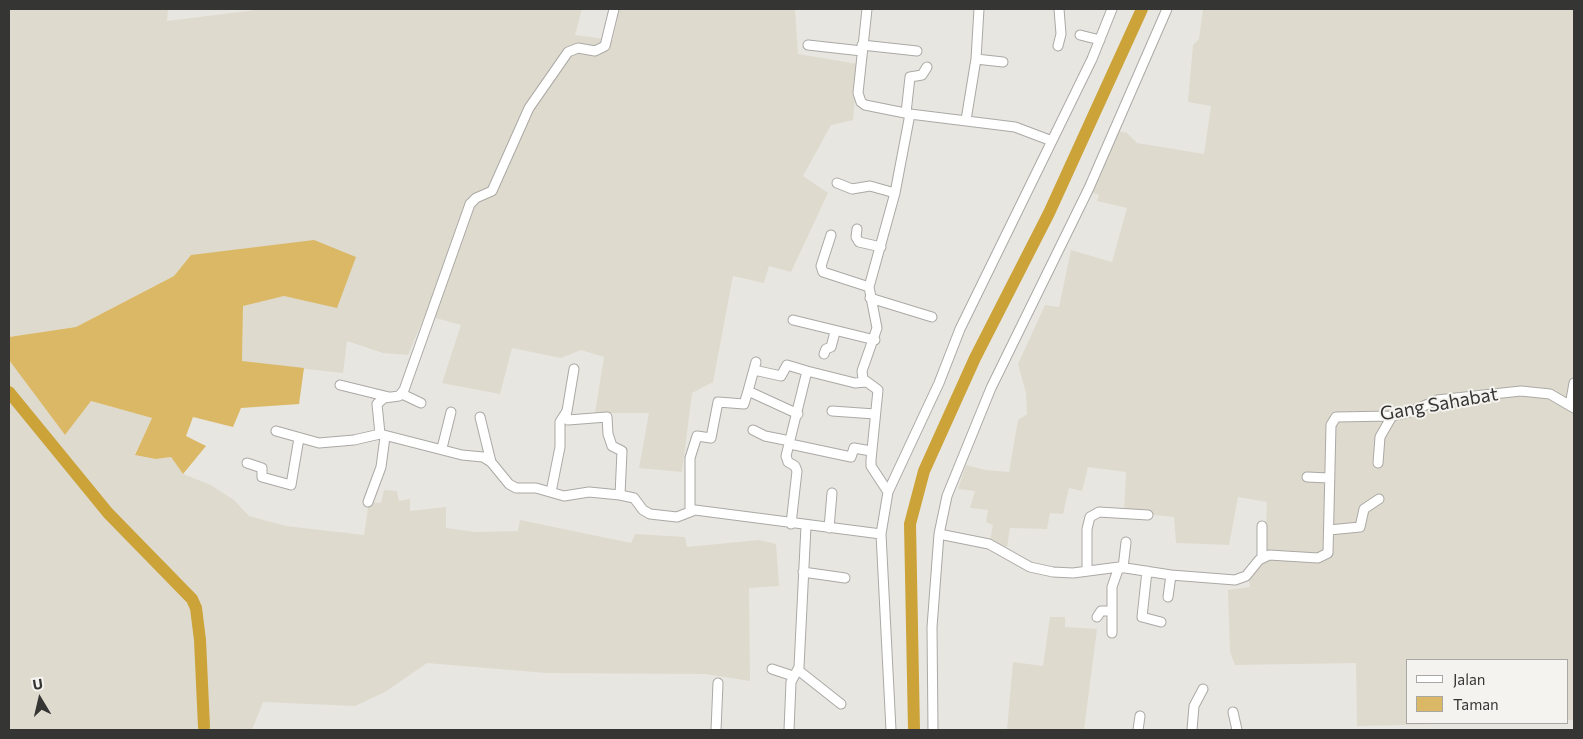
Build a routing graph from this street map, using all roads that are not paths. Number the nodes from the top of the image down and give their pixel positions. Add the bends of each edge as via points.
1 (614, 9) edge
2 (867, 9) edge
3 (980, 9) edge
4 (1059, 9) edge
5 (1112, 9) edge
6 (1167, 9) edge
7 (1080, 35) dead end
8 (1100, 40) junction
9 (808, 45) dead end
10 (1058, 46) dead end
11 (862, 48) junction
12 (917, 51) dead end
13 (976, 59) junction
14 (1002, 62) dead end
15 (927, 67) dead end
16 (908, 113) junction
17 (966, 120) junction
18 (1052, 141) junction
19 (837, 183) dead end
20 (894, 193) junction
21 (857, 229) dead end
22 (831, 235) dead end
23 (881, 247) junction
24 (869, 287) junction
25 (870, 298) junction
26 (932, 317) dead end
27 (793, 320) dead end
28 (835, 332) junction
29 (874, 340) junction
30 (824, 354) dead end
31 (574, 369) dead end
32 (807, 371) junction
33 (866, 382) junction
34 (1574, 383) edge
35 (340, 385) dead end
36 (748, 391) junction
37 (402, 394) junction
38 (390, 397) junction
39 (422, 403) dead end
40 (1572, 407) edge
41 (832, 411) dead end
42 (451, 412) dead end
43 (566, 414) junction
44 (798, 414) junction
45 (875, 414) junction
46 (1392, 416) junction
47 (480, 417) dead end
48 (753, 430) dead end
49 (276, 431) dead end
50 (383, 435) junction
51 (299, 438) junction
52 (790, 442) junction
53 (442, 448) junction
54 (871, 451) junction
55 (491, 462) junction
56 (247, 463) dead end
57 (1378, 463) dead end
58 (1307, 477) dead end
59 (1329, 478) junction
60 (550, 492) junction
61 (888, 492) junction
62 (832, 493) dead end
63 (620, 495) junction
64 (1379, 499) dead end
65 (368, 502) dead end
66 (690, 512) junction
67 (1148, 515) dead end
68 (791, 524) junction
69 (806, 526) junction
70 (1262, 526) dead end
71 (829, 528) junction
72 (1329, 530) junction
73 (881, 534) junction
74 (939, 534) junction
75 (1126, 542) dead end
76 (1262, 558) junction
77 (1121, 568) junction
78 (1087, 571) junction
79 (1147, 571) junction
80 (803, 572) junction
81 (1171, 575) junction
82 (845, 578) dead end
83 (1168, 597) dead end
84 (1110, 610) junction
85 (1097, 617) dead end
86 (1161, 622) dead end
87 (1112, 633) dead end
88 (772, 669) dead end
89 (795, 673) junction
90 (718, 683) dead end
91 (1203, 689) dead end
92 (841, 704) dead end
93 (1233, 712) dead end
94 (1140, 716) dead end
95 (716, 730) edge
96 (789, 730) edge
97 (891, 730) edge
98 (933, 730) edge
99 (1138, 730) edge
100 (1192, 730) edge
101 (1236, 730) edge

1 - 37 street via 605,46 596,50 578,48 568,52 525,116 492,190 470,204
2 - 11 street
3 - 13 street
4 - 10 street via 1061,34
5 - 8 street
6 - 74 street via 1089,188 975,425 947,496
7 - 8 street
8 - 18 street
9 - 11 street
11 - 12 street
11 - 16 street via 858,93 861,102
13 - 14 street
13 - 17 street
15 - 16 street via 922,75 910,77
16 - 17 street
16 - 20 street
17 - 18 street via 1016,127
18 - 61 street via 960,329 939,383
19 - 20 street via 852,189 870,186
20 - 23 street
21 - 23 street via 856,240
22 - 24 street via 821,266 823,272
23 - 24 street
24 - 25 street
25 - 26 street
25 - 29 street via 877,323
27 - 28 street
28 - 29 street
28 - 30 street via 831,347
29 - 33 street via 863,368
31 - 43 street
32 - 33 street via 855,383
32 - 36 street via 787,365 782,376 755,366
32 - 44 street
33 - 45 street via 878,390
34 - 40 street
35 - 38 street
36 - 44 street
36 - 66 street via 744,404 718,402 711,438 697,436 690,458
37 - 38 street
37 - 39 street
38 - 50 street via 377,404
40 - 46 street, Gang Sahabat via 1542,392 1497,393 1437,400
41 - 45 street
42 - 53 street
43 - 60 street via 560,422 560,447
43 - 63 street via 569,420 607,417 612,446 622,451
44 - 52 street
45 - 54 street
46 - 57 street via 1380,437
46 - 59 street, Gang Sahabat via 1333,419 1330,425
47 - 55 street
48 - 52 street
49 - 51 street
50 - 51 street via 319,443
50 - 53 street
50 - 65 street via 381,466
51 - 56 street via 291,485 262,477 262,468
52 - 54 street via 850,457 854,448
52 - 68 street via 787,460 797,471
53 - 55 street via 462,455 483,457
54 - 61 street via 872,466
55 - 60 street via 512,486
58 - 59 street
59 - 72 street, Gang Sahabat
60 - 63 street via 564,496 589,492
61 - 73 street
62 - 71 street
63 - 66 street via 634,498 650,514 677,518
64 - 72 street via 1364,509 1360,527
66 - 68 street via 695,510
67 - 78 street via 1099,512 1090,517
68 - 69 street
69 - 71 street
69 - 80 street
70 - 76 street
71 - 73 street
72 - 76 street, Gang Sahabat via 1328,550 1322,557 1274,555
73 - 97 street
74 - 78 street via 989,544 1020,562 1043,570 1073,574
74 - 98 street via 932,628
75 - 77 street
76 - 81 street via 1246,576 1235,580
77 - 78 street
77 - 79 street
77 - 84 street via 1112,587
79 - 81 street
79 - 86 street via 1142,617
80 - 82 street via 816,569
80 - 89 street
81 - 83 street
84 - 85 street via 1101,610
84 - 87 street
88 - 89 street
89 - 92 street
89 - 96 street via 790,687
90 - 95 street
91 - 100 street via 1194,706
93 - 101 street
94 - 99 street

